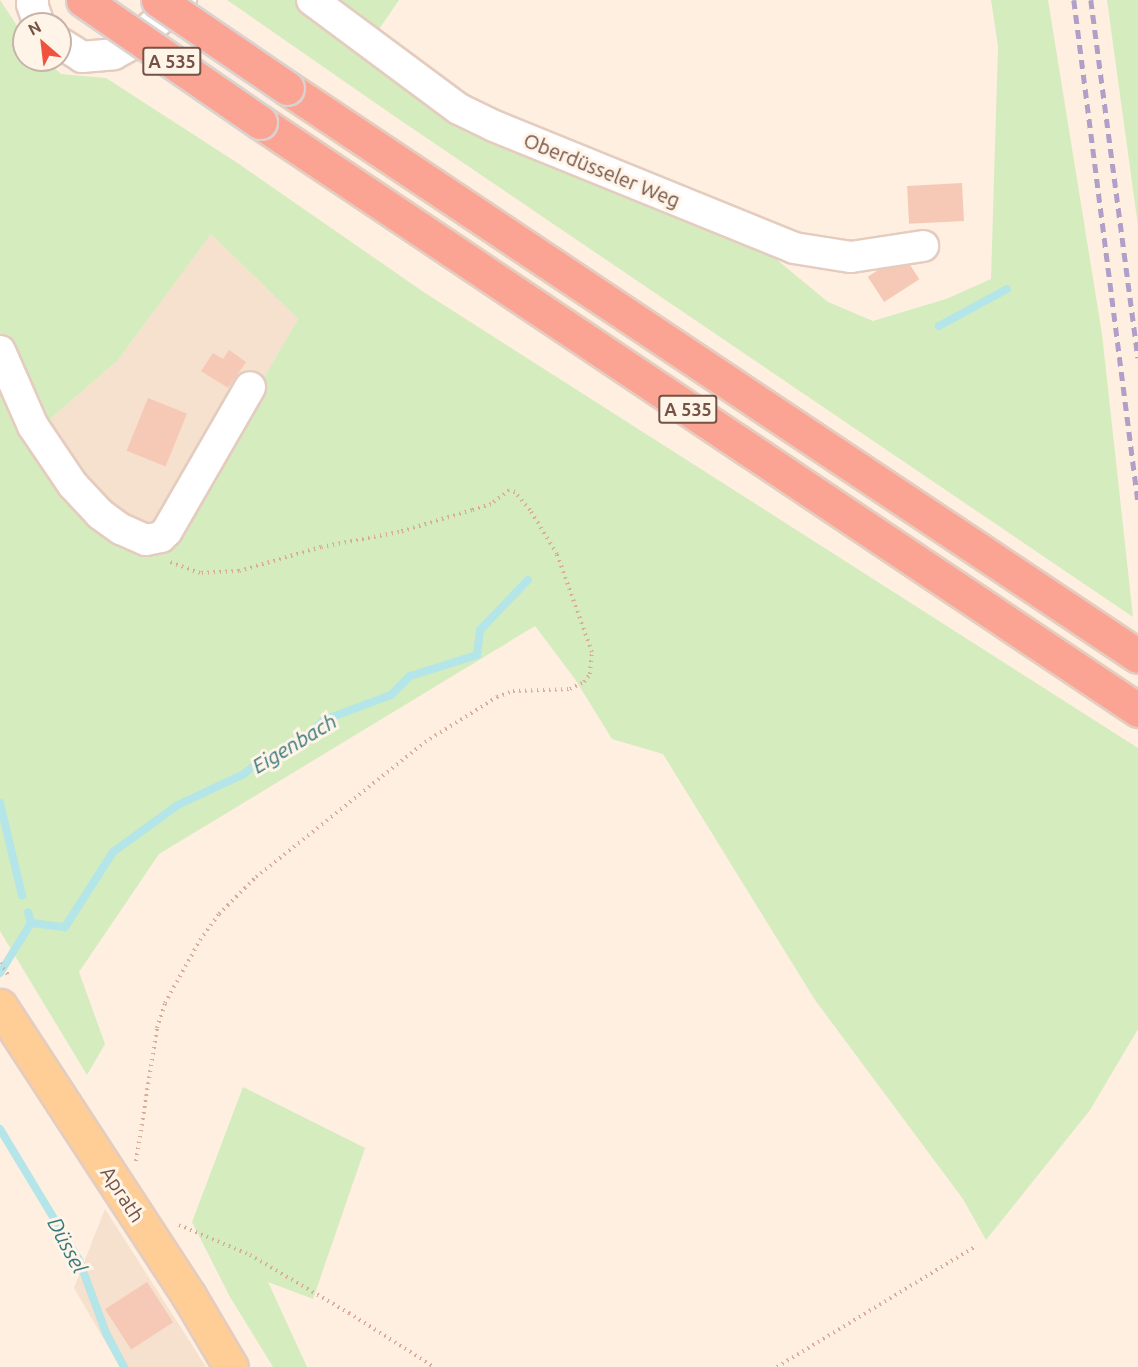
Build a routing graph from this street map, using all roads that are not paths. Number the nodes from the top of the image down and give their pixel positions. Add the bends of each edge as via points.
1 (83, 0) edge
2 (158, 0) edge
3 (181, 0) edge
4 (312, 0) edge
5 (72, 51) edge
6 (923, 246) dead end
7 (0, 351) edge
8 (250, 387) dead end
9 (1138, 656) edge
10 (1128, 703) edge
11 (5, 1015) edge
12 (231, 1367) edge

1 - 10 highway, A 535, bridge
2 - 9 highway, A 535, bridge
3 - 5 street via 132,44 114,54 82,57
4 - 6 street, Oberdüsseler Weg via 459,109 794,248 851,257
7 - 8 street via 33,426 73,484 100,514 138,538 152,541 167,531
11 - 12 main road, Aprath via 189,1296

